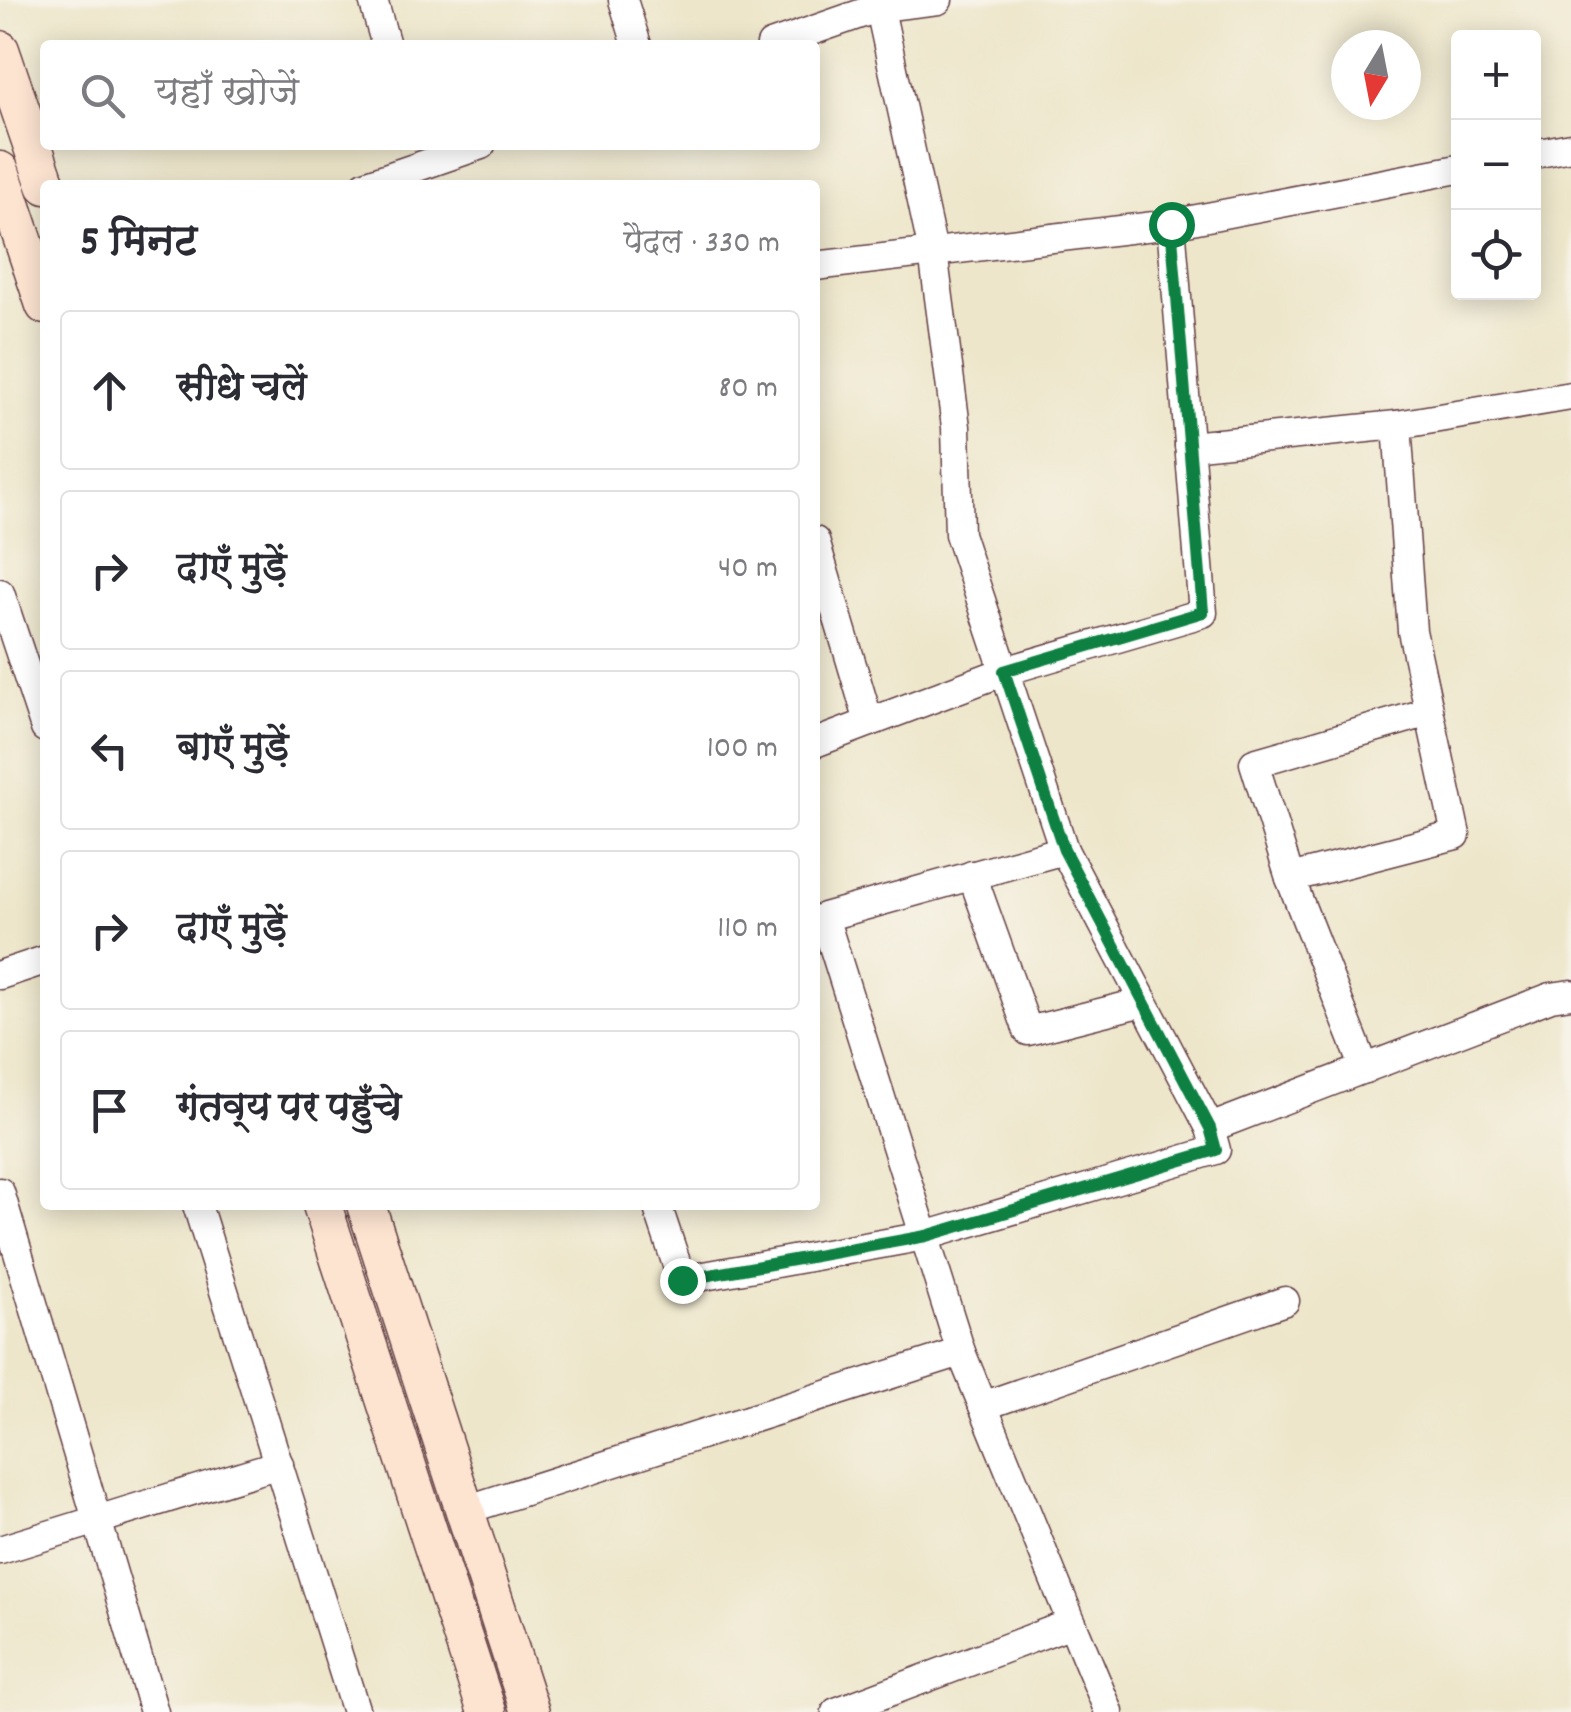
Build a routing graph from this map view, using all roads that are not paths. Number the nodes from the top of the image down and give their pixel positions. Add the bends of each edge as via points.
1 (372, 0) edge
2 (623, 0) edge
3 (938, 0) edge
4 (879, 4) edge
5 (384, 40) edge
6 (635, 40) edge
7 (784, 40) edge
8 (0, 50) edge
9 (1571, 147) edge
10 (450, 150) edge
11 (1541, 153) edge
12 (420, 155) edge
13 (1451, 169) edge
14 (0, 170) edge
15 (44, 180) edge
16 (374, 180) edge
17 (1171, 224) junction
18 (933, 252) junction
19 (820, 265) edge
20 (40, 290) edge
21 (1571, 396) edge
22 (1397, 425) junction
23 (1189, 446) junction
24 (820, 557) edge
25 (0, 593) edge
26 (1004, 671) junction
27 (1430, 712) junction
28 (40, 713) edge
29 (870, 722) junction
30 (820, 741) edge
31 (1064, 850) junction
32 (972, 875) junction
33 (1290, 878) junction
34 (820, 912) edge
35 (40, 962) edge
36 (0, 976) edge
37 (1571, 994) edge
38 (1143, 1002) junction
39 (1364, 1068) junction
40 (1210, 1128) junction
41 (0, 1192) edge
42 (200, 1210) edge
43 (324, 1210) edge
44 (368, 1210) edge
45 (659, 1210) edge
46 (926, 1236) junction
47 (1285, 1301) dead end
48 (961, 1352) junction
49 (983, 1406) junction
50 (278, 1464) junction
51 (462, 1511) junction
52 (99, 1518) junction
53 (0, 1550) edge
54 (1072, 1623) junction
55 (154, 1712) edge
56 (356, 1712) edge
57 (487, 1712) edge
58 (530, 1712) edge
59 (836, 1712) edge
60 (1108, 1712) edge

1 - 5 street
2 - 6 street
3 - 4 street
4 - 7 street
4 - 18 street
8 - 15 main road
9 - 11 street
10 - 12 street
12 - 16 street
13 - 17 street
14 - 20 main road
17 - 18 street
17 - 23 street
18 - 19 street
18 - 26 street via 956,428 959,534
21 - 22 street
22 - 23 street
22 - 27 street via 1412,631
23 - 26 street via 1203,612
24 - 29 street
25 - 28 street
26 - 29 street
26 - 31 street
27 - 33 street via 1456,835
27 - 33 street via 1254,763
29 - 30 street
31 - 32 street
31 - 38 street
32 - 34 street
32 - 38 street via 1028,1031
33 - 39 street
34 - 46 street
35 - 36 street
37 - 39 street
38 - 40 street
39 - 40 street
40 - 46 street via 1216,1150
41 - 52 street
42 - 50 street
43 - 57 main road
44 - 51 main road
45 - 46 street via 682,1280
46 - 48 street
47 - 49 street
48 - 49 street
48 - 51 street
49 - 54 street
50 - 52 street
50 - 56 street
51 - 58 main road
52 - 53 street
52 - 55 street
54 - 59 street
54 - 60 street

